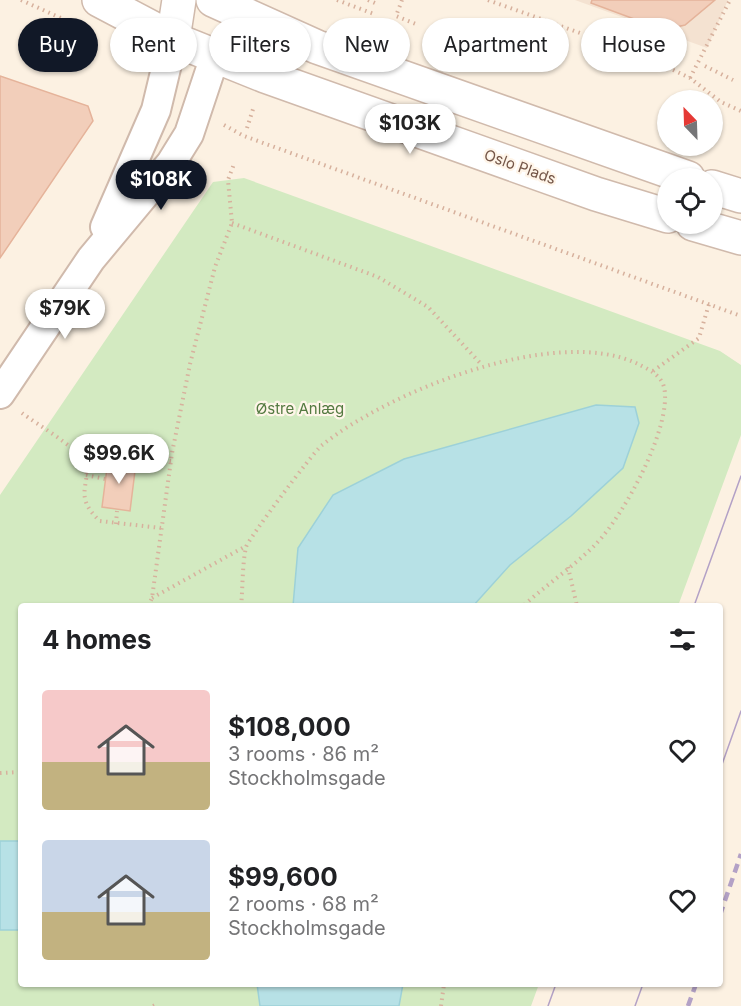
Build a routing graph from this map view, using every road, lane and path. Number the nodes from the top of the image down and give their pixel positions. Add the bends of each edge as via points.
1 (21, 0) edge
2 (99, 0) edge
3 (179, 0) edge
4 (337, 0) edge
5 (368, 0) edge
6 (402, 0) edge
7 (488, 0) edge
8 (730, 0) edge
9 (227, 3) edge
10 (377, 4) dead end
11 (374, 14) dead end
12 (60, 18) edge
13 (133, 18) edge
14 (176, 18) edge
15 (224, 18) edge
16 (416, 24) dead end
17 (705, 66) dead end
18 (165, 72) edge
19 (210, 72) edge
20 (255, 72) edge
21 (690, 78) junction
22 (733, 80) dead end
23 (255, 103) dead end
24 (741, 111) edge
25 (247, 128) dead end
26 (254, 140) dead end
27 (234, 164) dead end
28 (660, 168) edge
29 (723, 190) edge
30 (741, 196) edge
31 (657, 212) edge
32 (232, 223) junction
33 (723, 233) edge
34 (741, 238) edge
35 (91, 259) junction
36 (709, 304) junction
37 (741, 316) edge
38 (482, 365) junction
39 (653, 371) junction
40 (0, 394) edge
41 (39, 425) dead end
42 (126, 461) dead end
43 (171, 461) junction
44 (86, 475) junction
45 (105, 479) dead end
46 (117, 511) dead end
47 (116, 524) junction
48 (161, 528) junction
49 (247, 545) junction
50 (568, 567) junction
51 (152, 598) junction
52 (150, 603) edge
53 (241, 603) edge
54 (526, 603) edge
55 (576, 603) edge
56 (18, 772) edge
57 (0, 773) edge
58 (444, 987) edge
59 (441, 1006) edge

1 - 12 path
2 - 13 street, Oslo Plads
3 - 14 street
4 - 11 path
5 - 10 path
6 - 16 path via 396,16
7 - 21 path via 644,56
8 - 21 path
9 - 15 street
9 - 28 street via 317,47
17 - 22 path
18 - 35 street via 156,110
19 - 35 street via 189,134 171,163
20 - 31 street, Oslo Plads
21 - 24 path via 721,102
23 - 25 path
26 - 36 path
27 - 32 path via 228,180
29 - 30 street
32 - 38 path via 378,278 428,307
32 - 43 path via 215,267 190,364
33 - 34 street
35 - 40 street
36 - 37 path
36 - 39 path via 699,338
38 - 39 path via 566,352 622,356
38 - 49 path via 382,406 320,447
39 - 50 path via 664,386 663,424 636,486 596,544
41 - 44 path via 76,453 83,461
42 - 43 path via 127,456
43 - 48 path
44 - 45 path
44 - 47 path via 83,485 89,512 100,521
46 - 47 path
47 - 48 path
48 - 51 path
49 - 51 path
49 - 53 path
50 - 54 path
50 - 55 path
51 - 52 path
56 - 57 path
58 - 59 path

